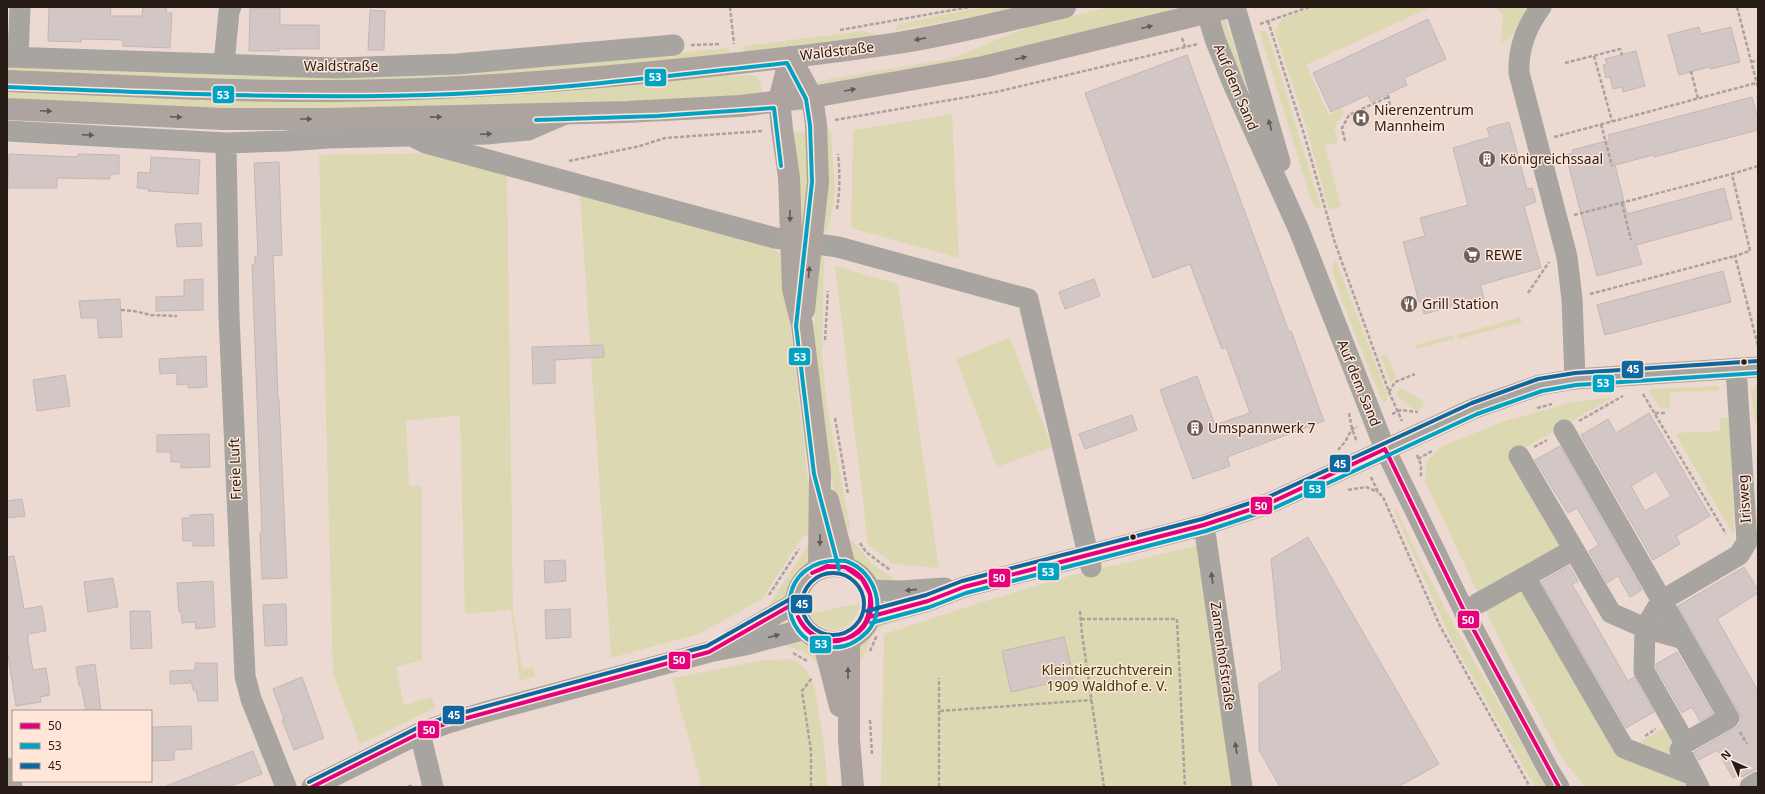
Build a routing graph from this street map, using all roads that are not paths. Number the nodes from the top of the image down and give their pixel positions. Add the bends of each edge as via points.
1 (20, 7) edge
2 (231, 7) edge
3 (1065, 7) edge
4 (1230, 7) edge
5 (1236, 7) edge
6 (1541, 7) edge
7 (1207, 10) edge
8 (674, 45) road end
9 (12, 57) edge
10 (790, 57) junction
11 (224, 64) junction
12 (7, 80) edge
13 (812, 97) junction
14 (779, 101) junction
15 (7, 109) edge
16 (566, 114) junction
17 (7, 131) edge
18 (414, 136) junction
19 (226, 143) junction
20 (1299, 230) junction
21 (790, 241) junction
22 (812, 243) junction
23 (802, 325) junction
24 (1758, 367) edge
25 (1736, 368) junction
26 (1575, 379) junction
27 (1564, 430) dead end
28 (1385, 449) junction
29 (1519, 456) dead end
30 (820, 474) junction
31 (1205, 533) junction
32 (1573, 550) junction
33 (1090, 562) junction
34 (845, 567) junction
35 (819, 568) junction
36 (1525, 577) junction
37 (964, 588) junction
38 (869, 590) junction
39 (1661, 601) junction
40 (795, 603) junction
41 (1477, 604) dead end
42 (874, 625) junction
43 (1645, 628) junction
44 (814, 635) junction
45 (849, 638) junction
46 (1683, 639) junction
47 (709, 652) junction
48 (420, 733) junction
49 (849, 740) junction
50 (1685, 743) junction
51 (7, 768) edge
52 (1696, 781) edge
53 (1758, 782) edge
54 (12, 787) edge
55 (286, 787) edge
56 (312, 787) edge
57 (433, 787) edge
58 (853, 787) edge
59 (1242, 787) edge
60 (1559, 787) edge
61 (1750, 787) edge

1 - 9 street
2 - 11 street
3 -> 10 main road, Waldstraße via 992,25 900,43
4 - 7 main road
20 -> 5 street, Auf dem Sand
6 - 26 street via 1527,29 1519,63 1521,82 1567,257 1572,298
13 -> 7 main road via 983,67
7 - 20 street, Auf dem Sand via 1215,39 1234,86
8 - 11 street, Waldstraße via 457,64 336,68
9 - 11 street, Waldstraße
10 - 12 main road, Waldstraße via 559,81 454,88 224,90
10 - 13 main road
10 - 14 main road
13 - 14 main road
13 - 22 main road via 816,124 818,182
14 - 16 main road via 740,106
14 -> 21 main road via 789,178
15 -> 16 main road via 223,119
18 -> 16 street via 528,130
17 -> 19 street
18 - 19 street
18 - 21 street via 426,143 523,171
19 - 55 street, Freie Luft via 229,316 245,676 251,699
20 - 28 street, Auf dem Sand
21 - 22 street
21 - 23 main road via 793,289
23 -> 22 main road
22 - 33 street via 838,247 1028,299
23 - 30 main road
24 - 25 street
25 - 26 street
25 - 39 street, Irisweg via 1746,542 1739,555
26 - 28 street via 1540,385 1475,408
27 - 39 street
28 - 31 street
28 - 60 street, Auf dem Sand via 1470,623
29 - 32 street
30 - 34 main road
30 -> 35 main road
31 - 33 street
59 -> 31 street, Zamenhofstraße
32 - 36 street
32 - 43 street via 1611,613
33 - 37 street
34 - 35 main road
34 - 38 main road via 864,580
35 - 40 main road via 802,583
36 - 41 street
36 - 52 street via 1624,748
37 -> 38 street
37 - 42 street
38 - 42 main road
39 - 43 street
39 - 46 street
40 - 44 main road via 798,617
40 - 47 street
42 - 45 main road via 865,626
43 - 46 street
43 - 50 street via 1644,671
44 - 45 main road via 836,642
47 -> 44 street
44 - 49 main road
49 -> 45 main road
46 - 50 street via 1729,718
47 - 48 street via 485,712
48 - 56 street
48 - 57 street
49 - 58 main road
50 - 52 street via 1680,750
51 - 54 street
53 - 61 street

